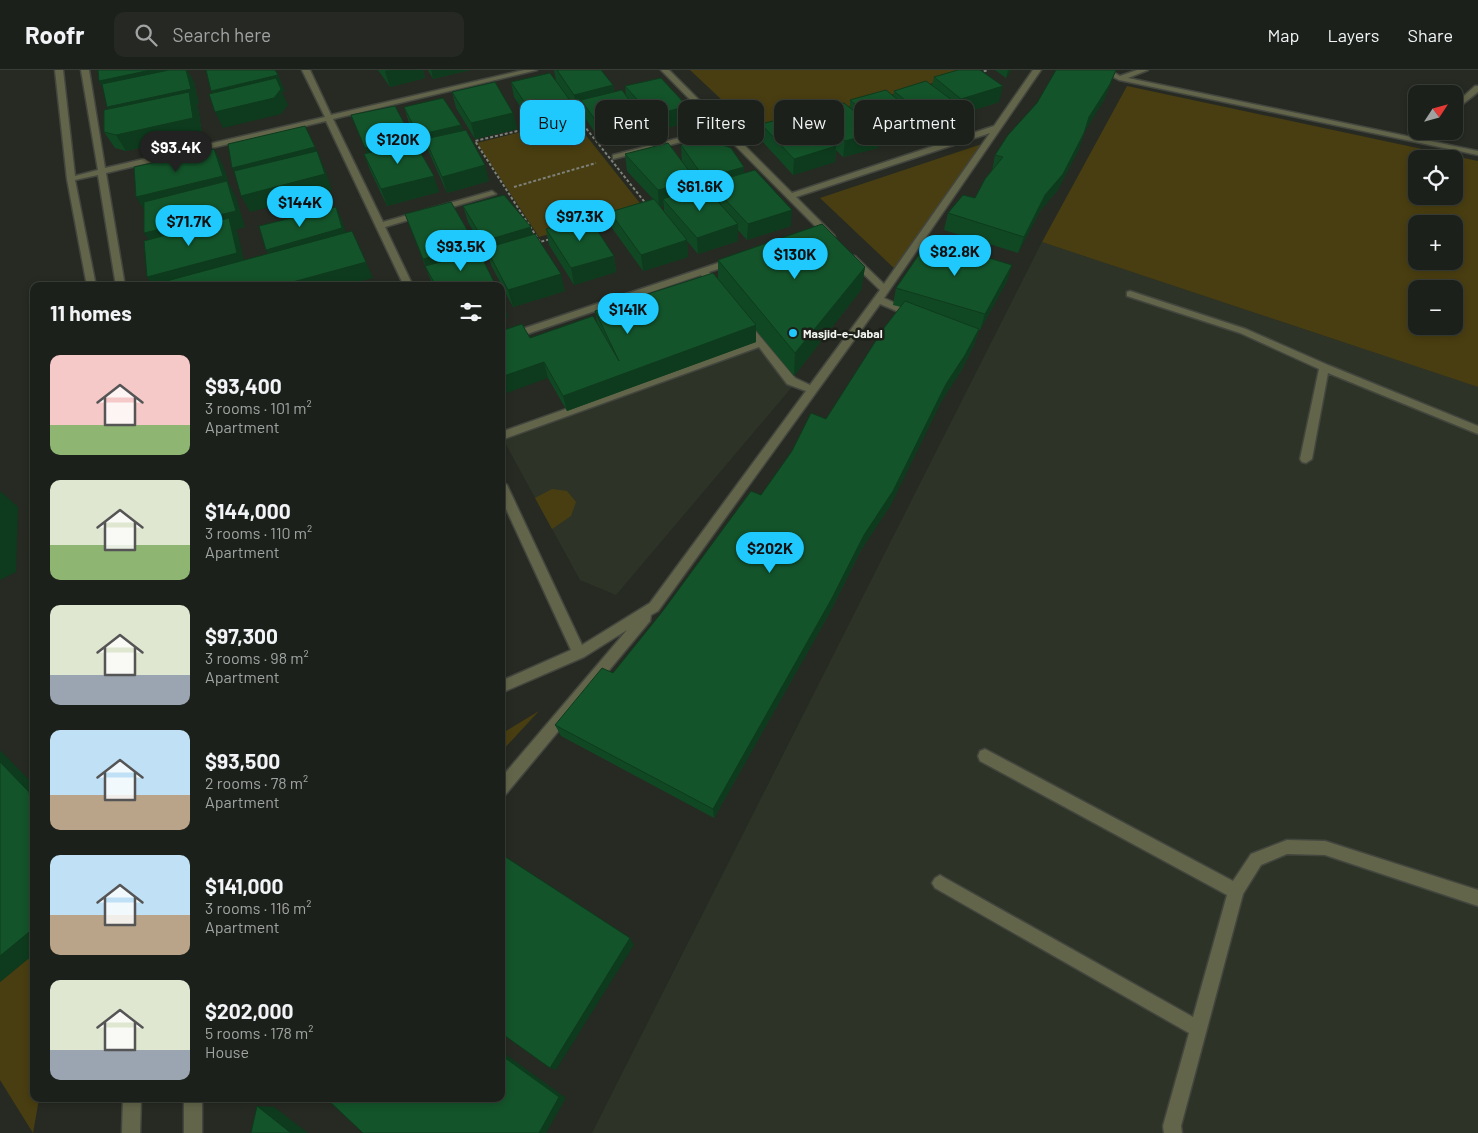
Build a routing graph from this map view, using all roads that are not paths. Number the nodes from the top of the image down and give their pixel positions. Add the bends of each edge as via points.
1 (59, 70) edge
2 (85, 70) edge
3 (306, 70) edge
4 (533, 70) edge
5 (665, 70) edge
6 (1037, 70) edge
7 (1104, 70) edge
8 (1144, 70) edge
9 (1119, 78) junction
10 (1478, 88) edge
11 (695, 100) edge
12 (1463, 101) edge
13 (330, 118) junction
14 (997, 128) junction
15 (1408, 137) edge
16 (1423, 140) edge
17 (678, 141) edge
18 (740, 145) edge
19 (1478, 153) edge
20 (613, 158) road end
21 (102, 172) junction
22 (71, 179) junction
23 (492, 194) road end
24 (792, 196) junction
25 (381, 225) junction
26 (837, 243) edge
27 (844, 250) edge
28 (740, 258) edge
29 (703, 271) junction
30 (90, 282) edge
31 (119, 282) edge
32 (407, 282) edge
33 (885, 290) junction
34 (1130, 294) dead end
35 (878, 299) junction
36 (726, 300) edge
37 (738, 314) edge
38 (926, 319) edge
39 (505, 339) edge
40 (761, 343) junction
41 (1324, 367) junction
42 (812, 390) junction
43 (1478, 430) edge
44 (505, 435) edge
45 (1306, 459) dead end
46 (505, 494) edge
47 (654, 607) junction
48 (579, 653) junction
49 (505, 685) edge
50 (985, 756) dead end
51 (505, 784) edge
52 (940, 883) dead end
53 (1236, 891) junction
54 (1478, 898) edge
55 (1198, 1028) junction
56 (132, 1102) edge
57 (193, 1102) edge
58 (130, 1133) edge
59 (193, 1133) edge
60 (1173, 1133) edge

1 - 22 street
2 - 21 street
3 - 13 street
4 - 13 street
5 - 11 street
6 - 14 street
7 - 9 street
8 - 9 street
9 - 15 street
10 - 12 street
13 - 21 street
13 - 25 street
14 - 24 street
14 - 33 street
16 - 19 street
17 - 20 street
18 - 24 street
21 - 22 street
21 - 31 street
22 - 30 street
23 - 25 street
24 - 26 street via 818,231
25 - 32 street
27 - 33 street
28 - 29 street
29 - 36 street
29 - 39 street
33 - 35 street
34 - 41 street via 1243,331
35 - 38 street
35 - 42 street
37 - 40 street
40 - 42 street via 792,381
40 - 44 street
41 - 43 street
41 - 45 street
42 - 47 street
46 - 48 street
47 - 48 street
47 - 51 street
48 - 49 street
50 - 53 street
52 - 55 street
53 - 54 street via 1256,859 1287,847 1326,848
53 - 55 street
55 - 60 street via 1172,1126
56 - 58 street
57 - 59 street

